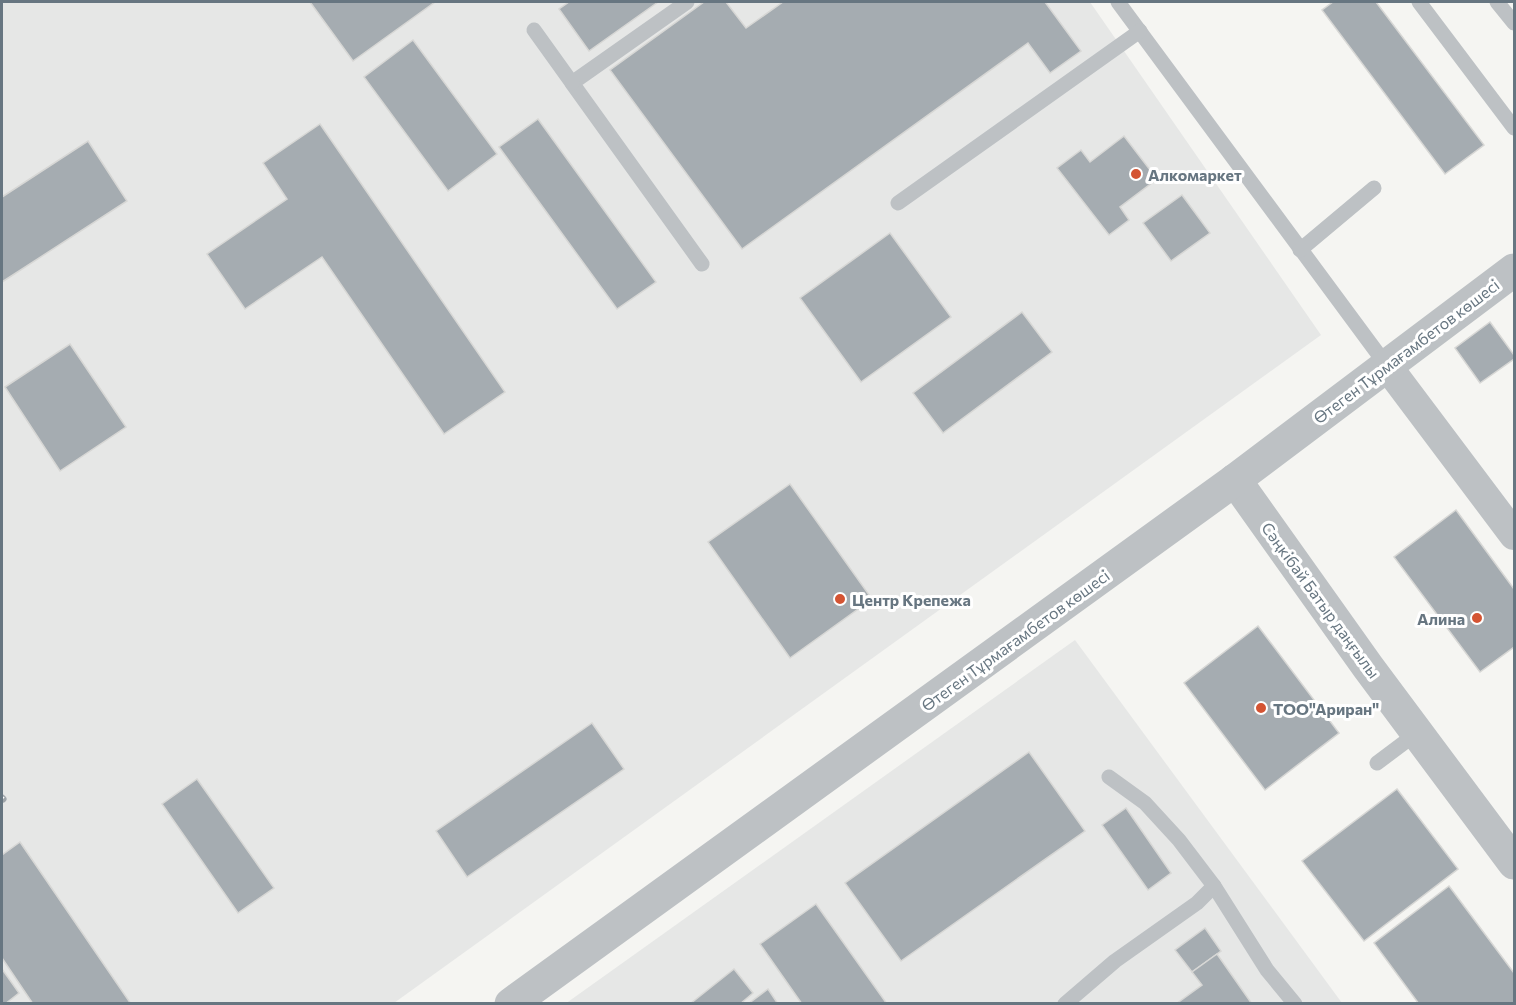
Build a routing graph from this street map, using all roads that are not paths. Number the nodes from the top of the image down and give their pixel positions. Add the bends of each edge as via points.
1 (687, 2) edge
2 (1118, 2) edge
3 (1419, 2) edge
4 (1497, 2) edge
5 (1515, 23) edge
6 (534, 30) dead end
7 (1140, 32) junction
8 (572, 83) junction
9 (1515, 128) edge
10 (1374, 188) dead end
11 (898, 203) dead end
12 (1300, 250) junction
13 (702, 264) dead end
14 (1515, 270) edge
15 (1387, 366) junction
16 (1235, 480) junction
17 (1515, 535) edge
18 (1417, 733) junction
19 (1377, 763) dead end
20 (1109, 777) dead end
21 (1515, 863) edge
22 (1214, 886) junction
23 (511, 1004) edge
24 (1065, 1004) edge
25 (1295, 1004) edge

1 - 8 lane
2 - 7 lane
3 - 9 lane
4 - 5 lane
6 - 8 lane
7 - 11 lane
7 - 12 lane
8 - 13 lane
10 - 12 lane
12 - 15 lane
14 - 15 street, Өтеген Тұрмағамбетов көшесі
15 - 16 street, Өтеген Тұрмағамбетов көшесі
15 - 17 street
16 - 18 street, Сәңкібай Батыр даңғылы
16 - 23 street, Өтеген Тұрмағамбетов көшесі
18 - 19 lane
18 - 21 street, Сәңкібай Батыр даңғылы
20 - 22 lane via 1145,803
22 - 24 lane
22 - 25 lane via 1267,970

